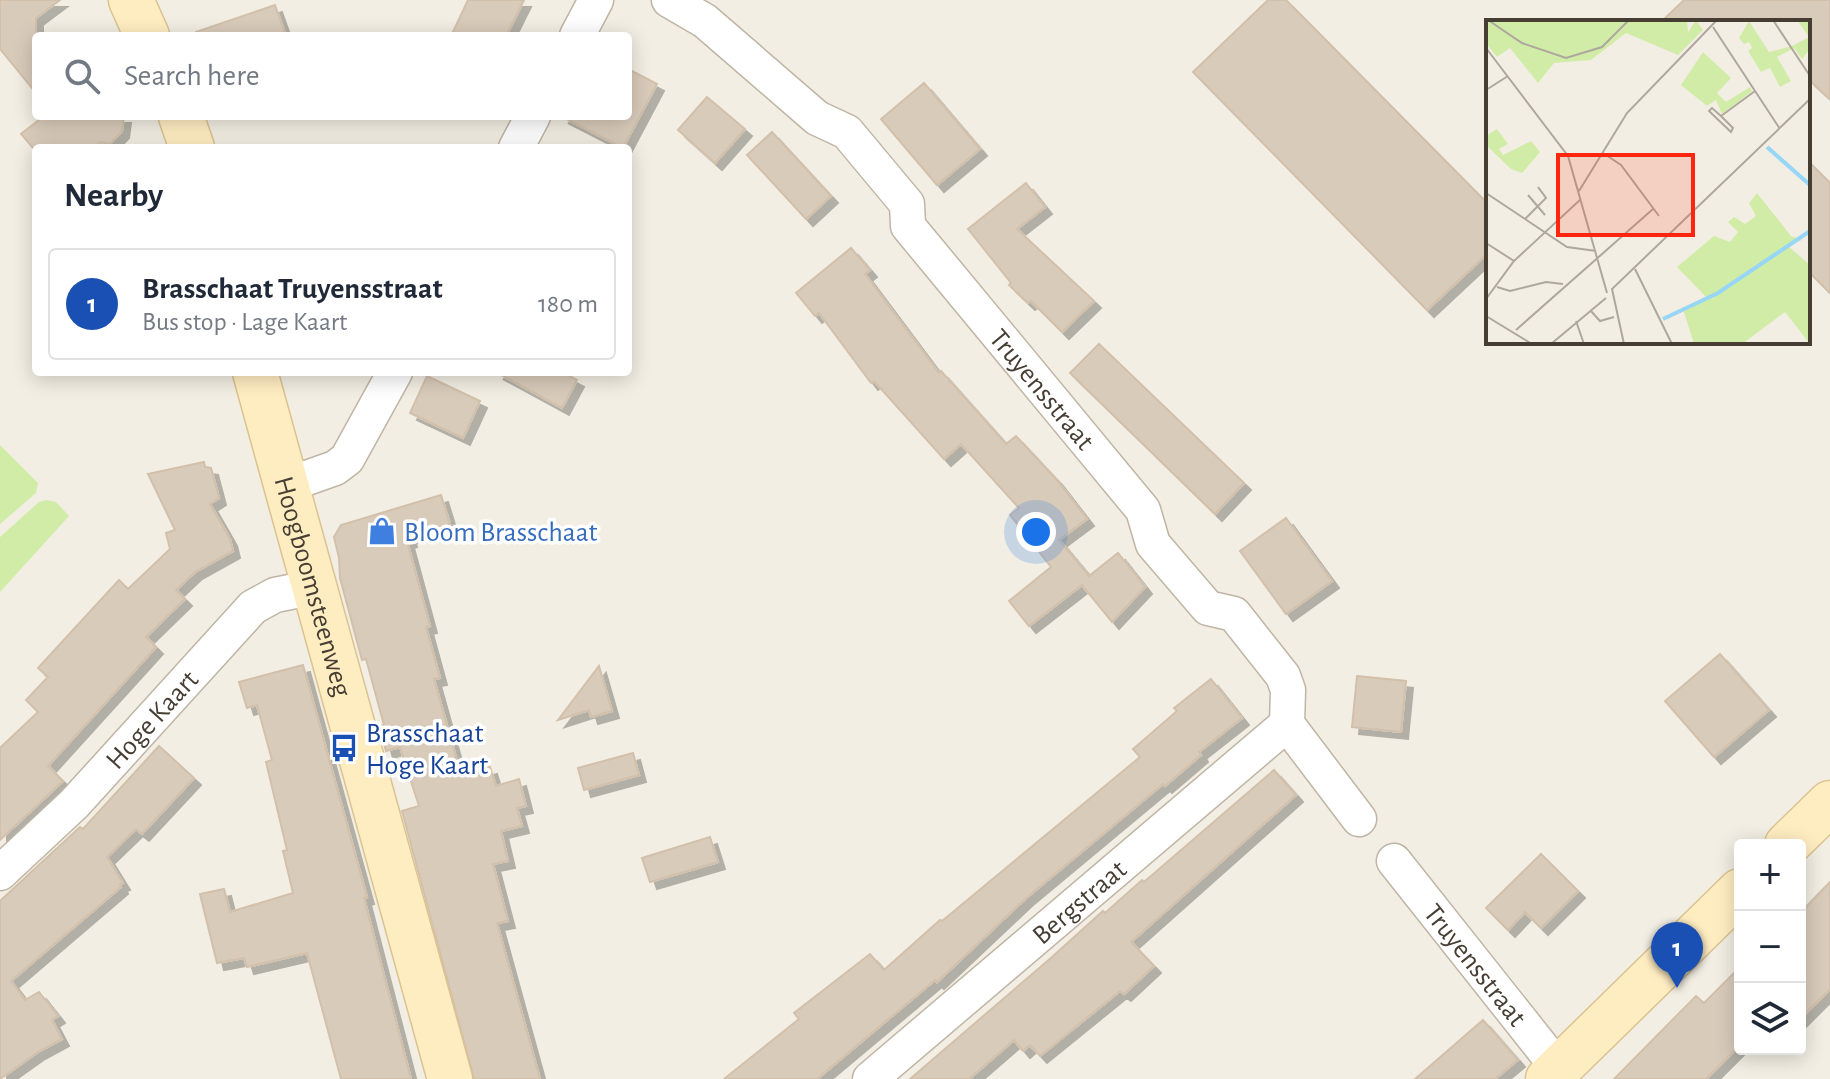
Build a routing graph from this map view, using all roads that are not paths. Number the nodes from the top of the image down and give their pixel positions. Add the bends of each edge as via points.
1 (131, 0) edge
2 (596, 0) edge
3 (669, 0) edge
4 (145, 32) edge
5 (579, 32) edge
6 (182, 120) edge
7 (531, 120) edge
8 (191, 144) edge
9 (518, 144) edge
10 (256, 376) edge
11 (393, 376) edge
12 (287, 485) junction
13 (315, 587) junction
14 (1287, 724) junction
15 (1830, 803) edge
16 (1359, 819) dead end
17 (1793, 839) edge
18 (1394, 861) dead end
19 (0, 873) edge
20 (1734, 897) edge
21 (1554, 1074) edge
22 (450, 1079) edge
23 (870, 1079) edge

1 - 4 street
2 - 5 street
3 - 14 street, Truyensstraat via 705,21 817,118 847,132 907,204 908,226 1143,510 1153,544 1208,608 1234,614 1283,676
6 - 8 street
7 - 9 street
10 - 12 street, Hoogboomsteenweg
11 - 12 street via 347,459
12 - 13 street, Hoogboomsteenweg
13 - 19 street, Hoge Kaart via 275,595 253,607 74,804
13 - 22 street, Hoogboomsteenweg
14 - 16 street
14 - 23 street, Bergstraat
15 - 17 street
18 - 21 street, Truyensstraat
20 - 21 street

